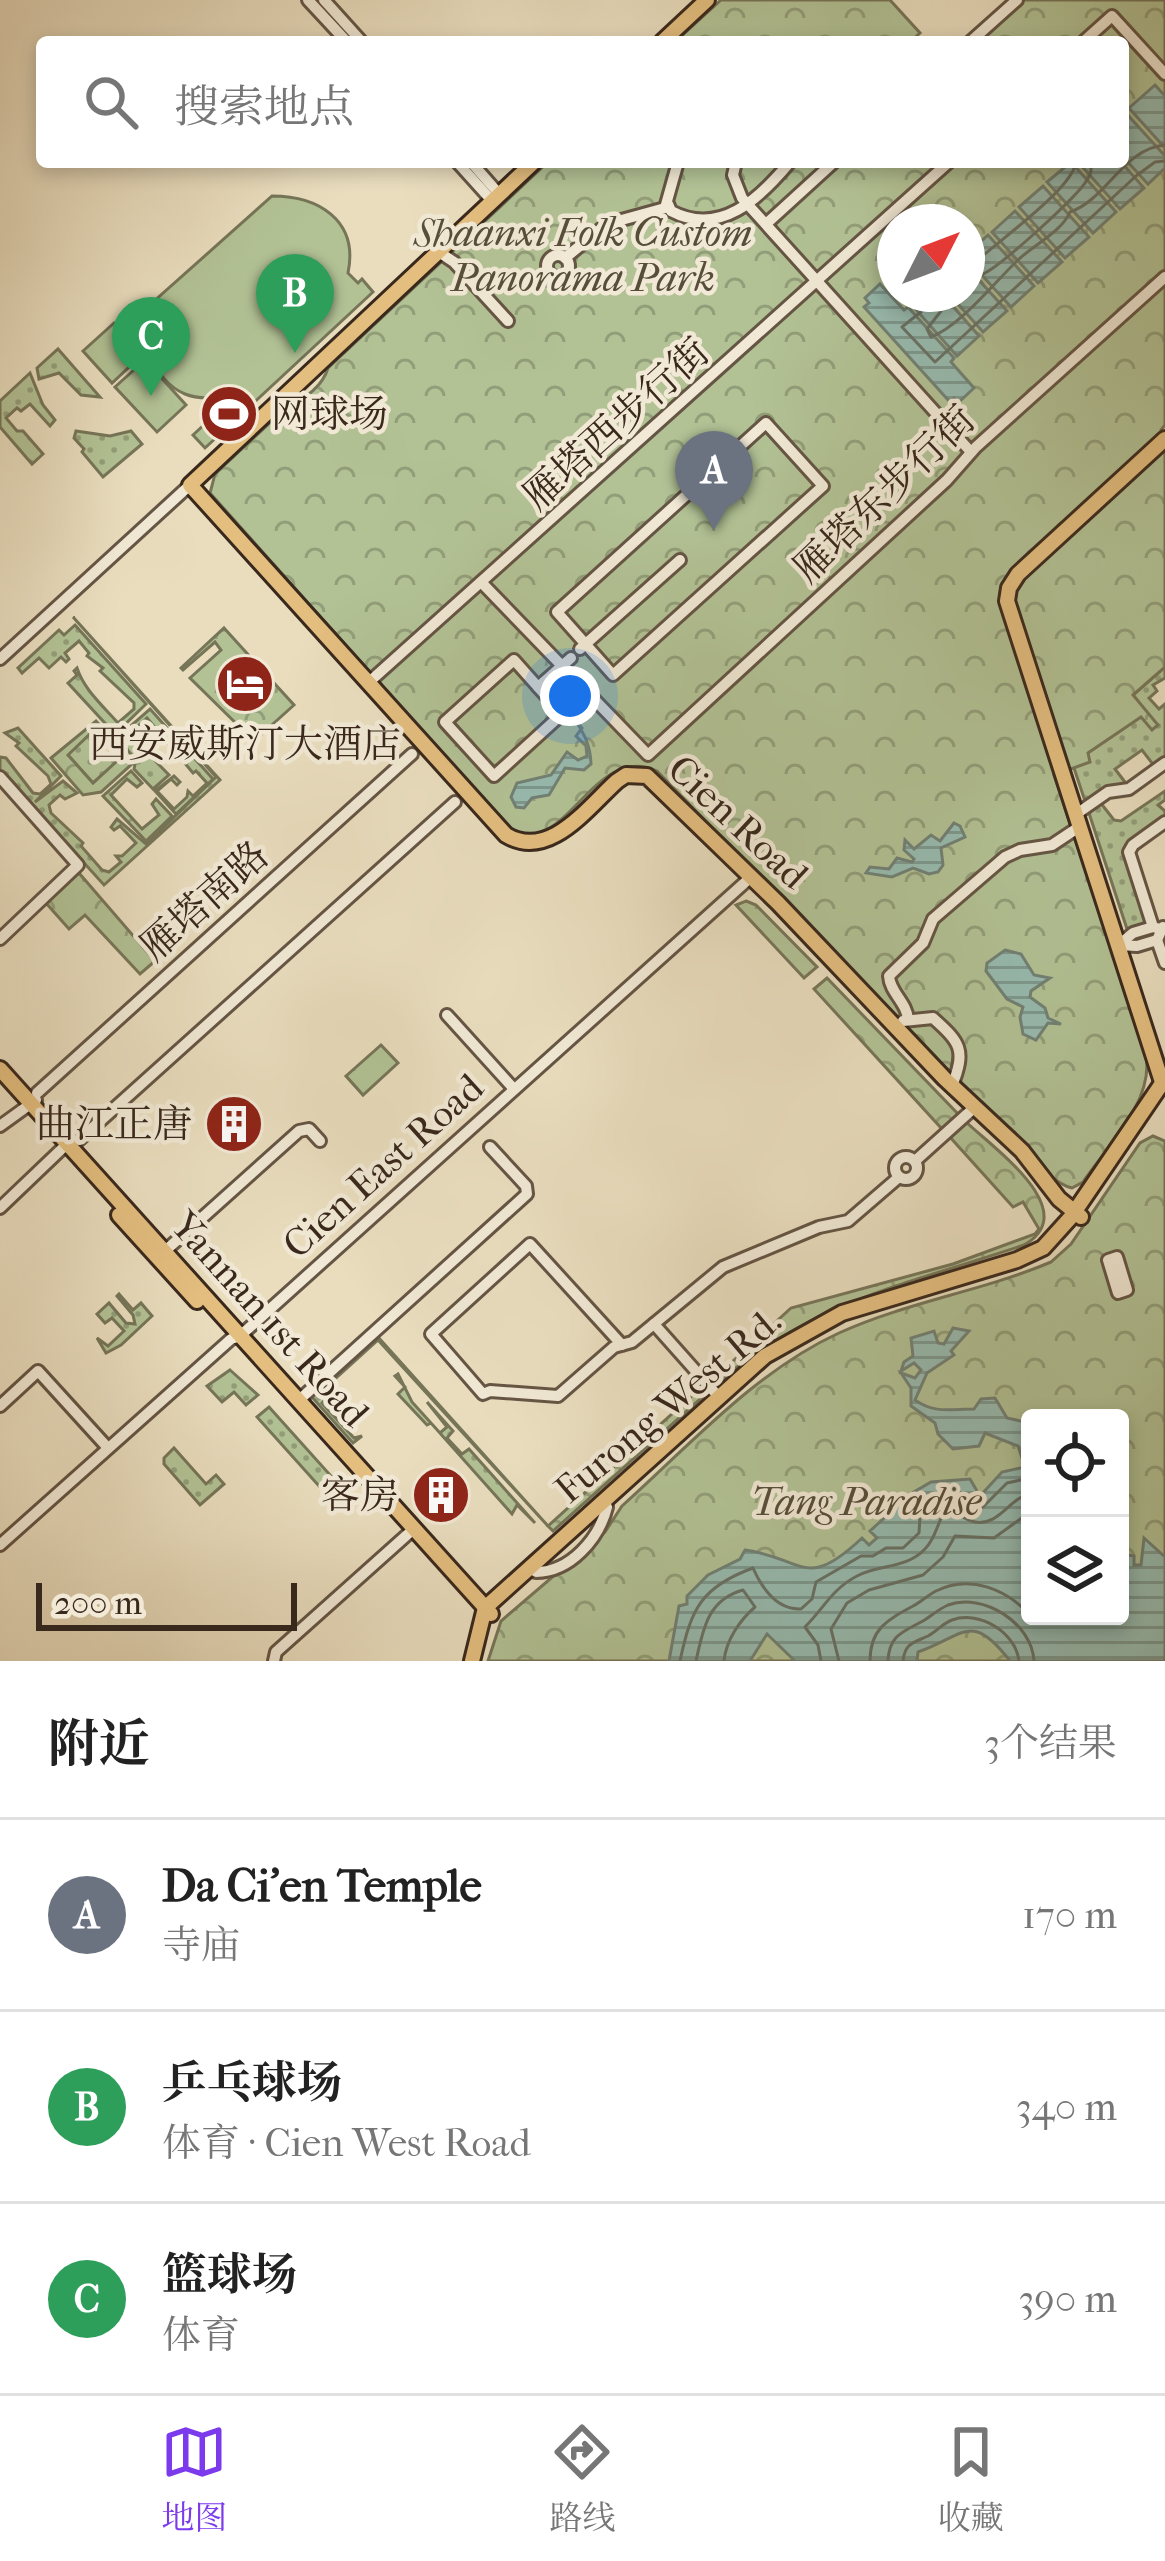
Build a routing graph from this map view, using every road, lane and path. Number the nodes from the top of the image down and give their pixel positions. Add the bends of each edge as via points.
1 (308, 0) edge
2 (324, 0) edge
3 (707, 0) edge
4 (1017, 0) edge
5 (341, 36) edge
6 (357, 36) edge
7 (668, 36) edge
8 (977, 36) edge
9 (1089, 36) edge
10 (1165, 74) edge
11 (464, 168) edge
12 (475, 168) edge
13 (528, 168) edge
14 (677, 168) edge
15 (736, 168) edge
16 (784, 168) edge
17 (827, 168) edge
18 (942, 168) edge
19 (496, 198) junction
20 (747, 203) junction
21 (668, 208) junction
22 (766, 224) junction
23 (440, 252) dead end
24 (565, 258) dead end
25 (1165, 277) edge
26 (817, 281) junction
27 (508, 321) dead end
28 (1165, 439) edge
29 (971, 452) junction
30 (190, 485) junction
31 (680, 560) dead end
32 (481, 582) junction
33 (575, 654) junction
34 (0, 658) edge
35 (368, 683) junction
36 (538, 687) junction
37 (412, 754) dead end
38 (1165, 764) edge
39 (0, 777) edge
40 (455, 802) dead end
41 (1077, 821) junction
42 (1165, 822) edge
43 (751, 877) junction
44 (1159, 930) edge
45 (0, 939) edge
46 (1118, 945) junction
47 (1165, 963) edge
48 (447, 1015) dead end
49 (901, 1022) junction
50 (0, 1069) edge
51 (0, 1082) edge
52 (952, 1086) junction
53 (1164, 1088) edge
54 (514, 1089) junction
55 (33, 1101) junction
56 (975, 1107) junction
57 (0, 1126) edge
58 (472, 1126) junction
59 (320, 1142) dead end
60 (71, 1143) junction
61 (0, 1208) edge
62 (1077, 1215) junction
63 (165, 1251) junction
64 (654, 1324) junction
65 (236, 1337) junction
66 (622, 1345) junction
67 (718, 1396) junction
68 (298, 1401) junction
69 (0, 1406) edge
70 (108, 1448) junction
71 (408, 1534) junction
72 (0, 1545) edge
73 (487, 1616) junction
74 (274, 1661) edge
75 (476, 1661) edge

1 - 5 street
2 - 6 street
3 - 7 main road
4 - 8 street
9 - 10 street via 1112,16
11 - 19 street
12 - 19 street
13 - 19 main road
14 - 21 street
15 - 20 street via 735,187
16 - 20 street
17 - 22 street
18 - 26 street, 雁塔西步行街
19 - 30 main road
20 - 21 street via 714,221
20 - 22 street
21 - 24 street via 607,224
22 - 26 street
23 - 27 street
25 - 29 street, 雁塔东步行街
26 - 29 street
26 - 32 street, 雁塔西步行街
28 - 41 main road via 1008,591
29 - 33 street, 雁塔东步行街 via 646,756
30 - 34 street
30 - 35 main road, Cien Road
31 - 33 street
32 - 33 street
32 - 35 street, 雁塔西步行街
33 - 33 street via 614,675 823,486 766,423 557,612
33 - 36 street
35 - 43 main road, Cien Road via 512,839 548,841 616,781 636,774 656,782
36 - 36 street via 514,661 445,722 494,776 562,714
37 - 55 street, 雁塔南路
38 - 41 street via 1129,789 1108,792
39 - 45 street via 78,868
40 - 60 street
41 - 46 main road
41 - 49 street via 1052,845 1009,855 933,919 923,944 890,976 906,1007
42 - 44 street via 1130,849
43 - 49 main road, Cien Road
43 - 54 street, Cien East Road
44 - 46 street via 1133,933
44 - 47 street
46 - 53 main road
48 - 54 street
49 - 52 main road, Cien Road
49 - 52 street via 933,1018 961,1049
50 - 55 main road, Yannan 1st Road
51 - 55 main road, Yannan 1st Road
52 - 56 main road, Cien Road
53 - 62 main road
54 - 58 street, Cien East Road
55 - 57 street, 雁塔南路
55 - 60 main road, Yannan 1st Road
56 - 62 main road, Cien Road
56 - 64 street via 915,1161 914,1177 899,1177 849,1220 723,1267
58 - 65 street, Cien East Road
58 - 68 street via 526,1186 526,1197
59 - 63 street via 299,1131
60 - 61 street
60 - 63 main road, Yannan 1st Road
60 - 65 main road, Yannan 1st Road
62 - 67 main road, Furong West Rd. via 1034,1253 842,1313 765,1356
62 - 73 main road via 1056,1248 1032,1264 844,1322 784,1353
63 - 65 main road, Yannan 1st Road
64 - 66 street
64 - 67 street
65 - 68 main road, Yannan 1st Road
65 - 70 street, Cien East Road
65 - 71 main road, Yannan 1st Road
66 - 66 street via 558,1396 483,1394 431,1332 530,1244
67 - 73 main road, Furong West Rd.
68 - 73 main road, Yannan 1st Road
69 - 70 street via 38,1371
70 - 72 street, Cien East Road
71 - 73 main road, Yannan 1st Road
71 - 74 street
73 - 75 main road

